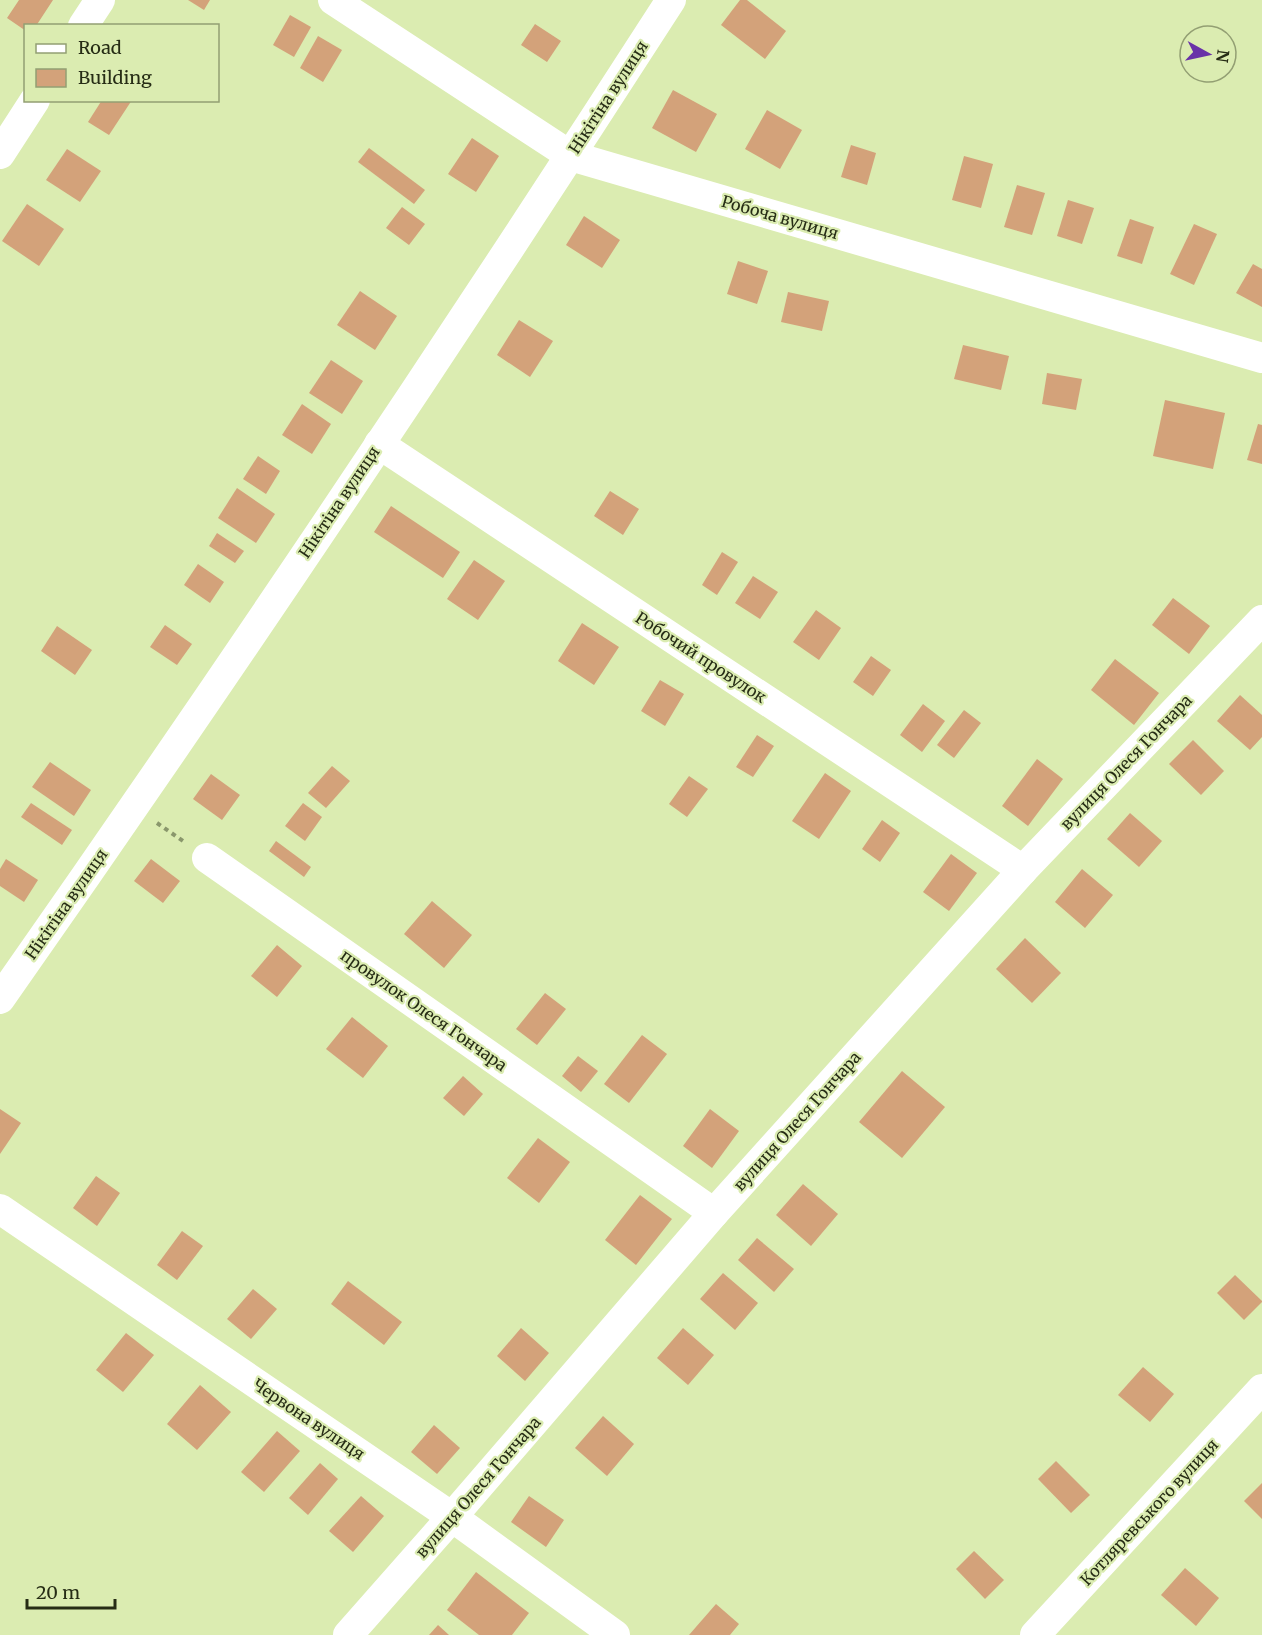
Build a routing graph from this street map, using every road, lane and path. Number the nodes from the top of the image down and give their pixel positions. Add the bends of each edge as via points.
1 (100, 0) edge
2 (333, 0) edge
3 (671, 0) edge
4 (84, 24) edge
5 (34, 102) edge
6 (0, 154) edge
7 (571, 156) junction
8 (1262, 358) edge
9 (379, 444) junction
10 (1262, 620) edge
11 (134, 807) junction
12 (207, 858) joint
13 (1023, 870) junction
14 (0, 999) edge
15 (0, 1209) edge
16 (714, 1213) junction
17 (1262, 1389) edge
18 (452, 1517) junction
19 (348, 1635) edge
20 (615, 1635) edge
21 (1035, 1635) edge

1 - 4 street
2 - 7 street, Робоча вулиця
3 - 7 street, Нікітіна вулиця
5 - 6 street
7 - 8 street, Робоча вулиця
7 - 9 street, Нікітіна вулиця
9 - 11 street, Нікітіна вулиця
9 - 13 street, Робочий провулок
10 - 13 street, вулиця Олеся Гончара
11 - 12 path
11 - 14 street, Нікітіна вулиця
12 - 16 street, провулок Олеся Гончара
13 - 16 street, вулиця Олеся Гончара
15 - 18 street, Червона вулиця
16 - 18 street, вулиця Олеся Гончара
17 - 21 street, Котляревського вулиця
18 - 19 street, вулиця Олеся Гончара
18 - 20 street, Червона вулиця

